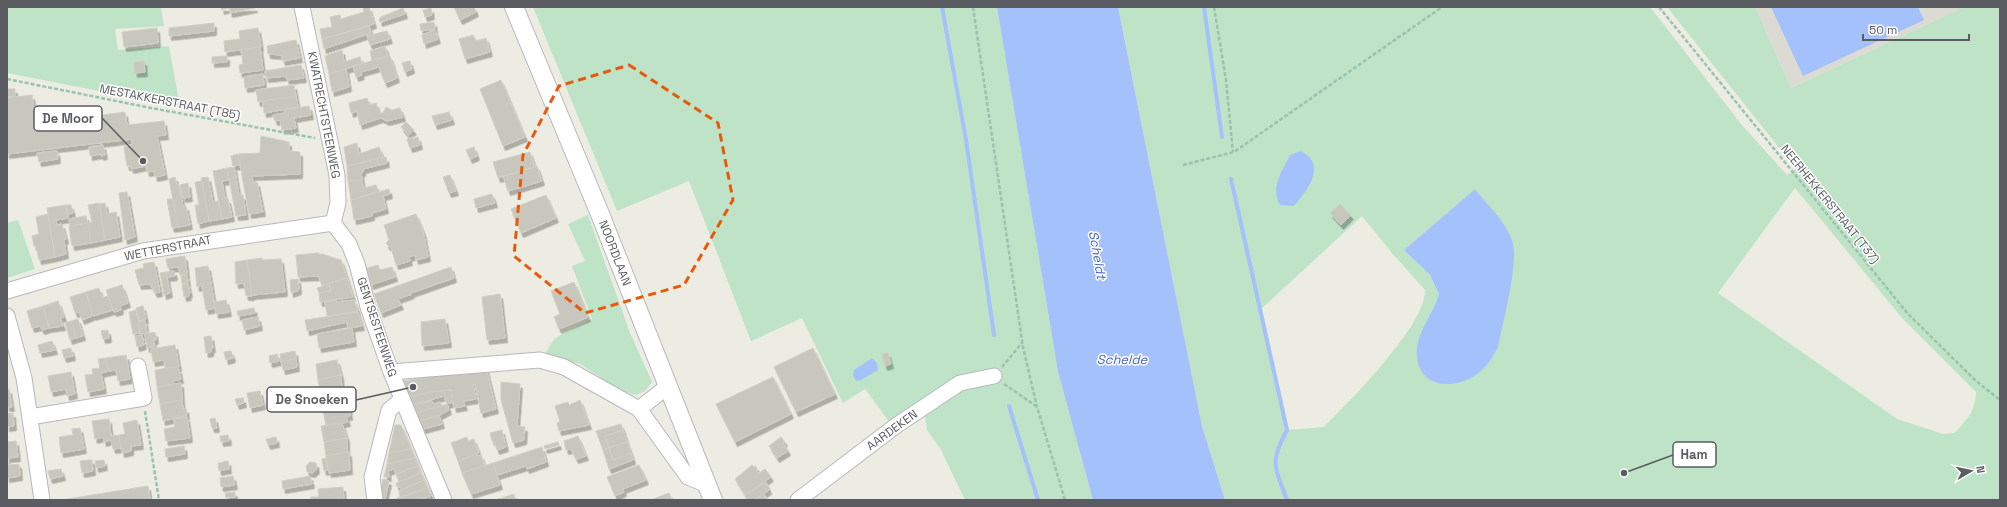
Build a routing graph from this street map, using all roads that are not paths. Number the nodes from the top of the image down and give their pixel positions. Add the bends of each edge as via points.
1 (302, 7) edge
2 (514, 7) edge
3 (333, 223) junction
4 (7, 291) edge
5 (7, 316) edge
6 (138, 366) dead end
7 (391, 372) junction
8 (994, 376) road end
9 (668, 386) junction
10 (401, 400) junction
11 (639, 409) junction
12 (30, 417) junction
13 (710, 492) edge
14 (42, 500) edge
15 (375, 500) edge
16 (444, 500) edge
17 (798, 500) edge

1 - 3 street, KWATRECHTSTEENWEG via 337,176 338,203
2 - 9 street, NOORDLAAN
3 - 4 street, WETTERSTRAAT via 143,251
3 - 7 street, GENTSESTEENWEG via 349,244
5 - 12 street via 24,378
6 - 12 street via 144,398
7 - 10 street, GENTSESTEENWEG
7 - 11 street via 540,360 564,367 587,378
8 - 17 street, AARDEKEN via 960,384 897,426
9 - 11 street
9 - 13 street, NOORDLAAN
10 - 15 street via 389,410 372,477
10 - 16 street, GENTSESTEENWEG
11 - 13 street via 688,476
12 - 14 street

